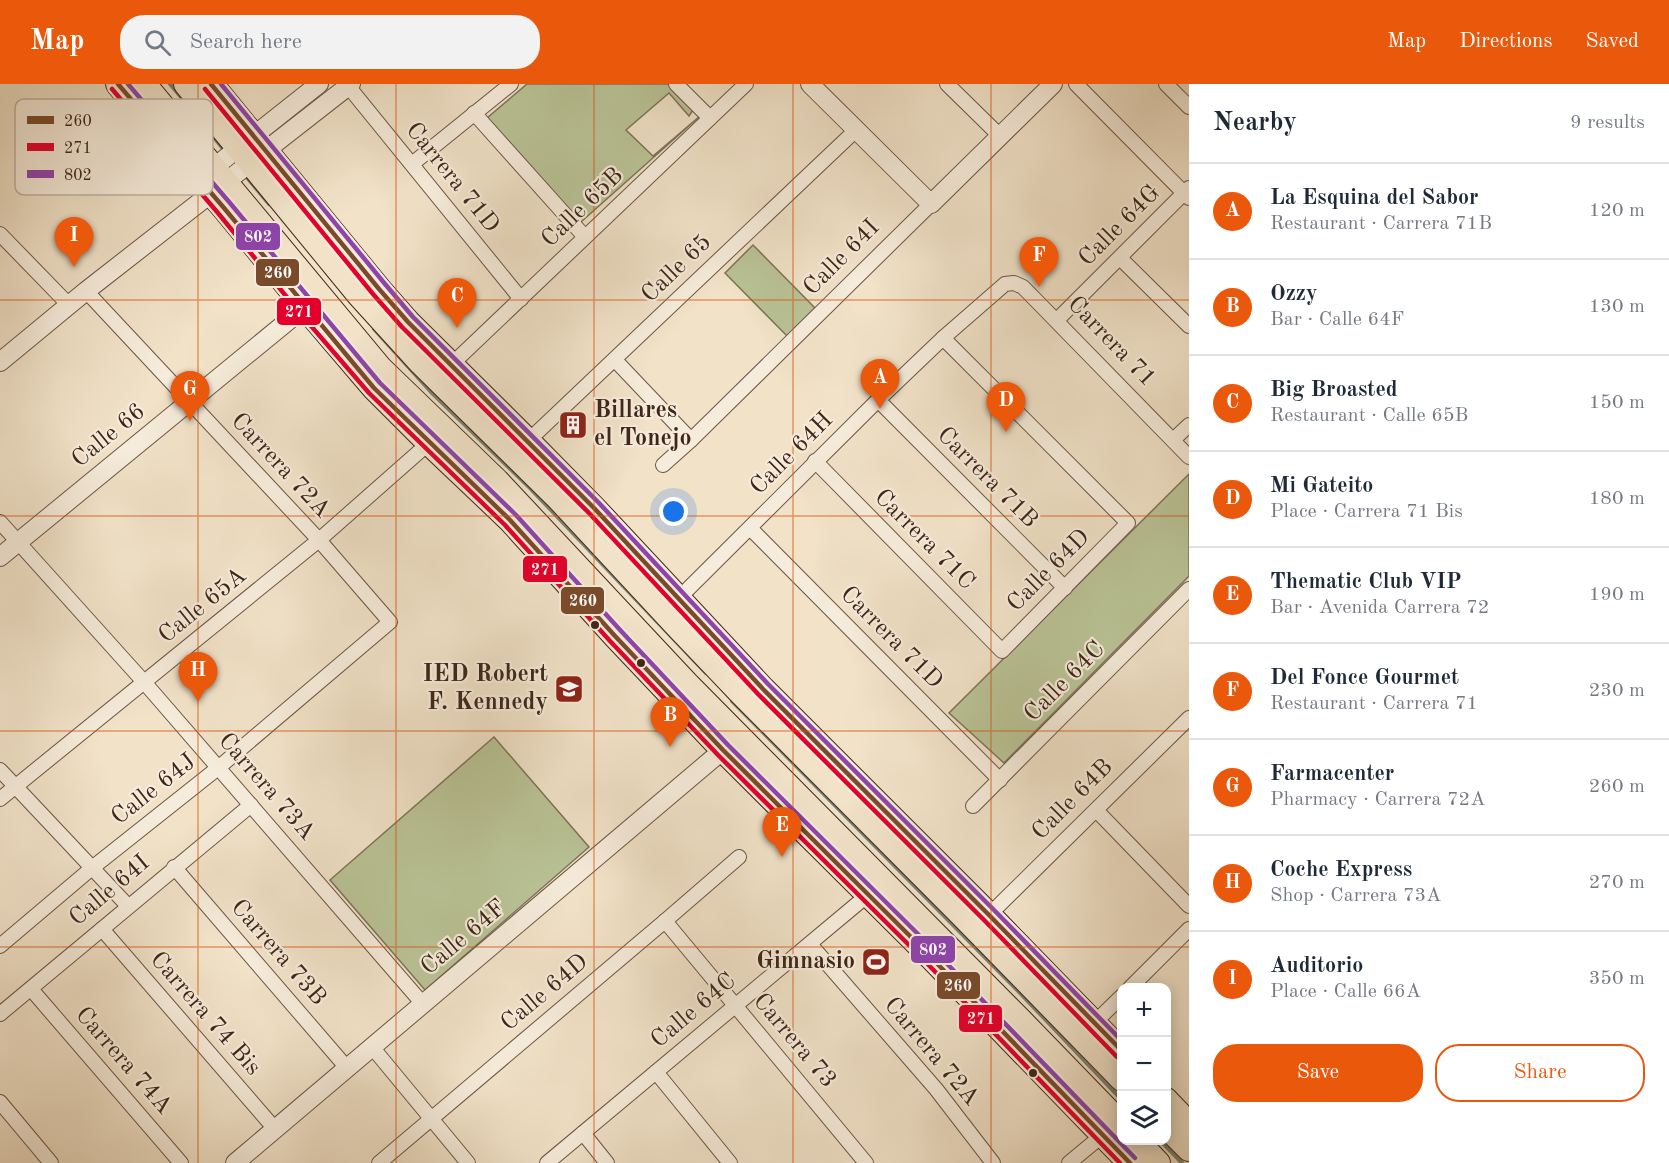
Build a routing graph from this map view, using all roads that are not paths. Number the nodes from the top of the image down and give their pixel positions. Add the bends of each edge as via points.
1 (118, 84) edge
2 (144, 84) edge
3 (186, 84) edge
4 (211, 84) edge
5 (320, 84) edge
6 (511, 84) edge
7 (676, 84) edge
8 (746, 84) edge
9 (810, 84) edge
10 (947, 84) edge
11 (1053, 84) edge
12 (1076, 84) edge
13 (1166, 84) edge
14 (349, 85) edge
15 (139, 99) edge
16 (160, 99) edge
17 (195, 99) edge
18 (1189, 107) edge
19 (474, 113) junction
20 (710, 118) junction
21 (856, 130) junction
22 (213, 132) edge
23 (1000, 136) junction
24 (213, 148) edge
25 (213, 152) edge
26 (412, 164) junction
27 (232, 165) junction
28 (213, 181) edge
29 (1187, 193) edge
30 (197, 195) edge
31 (931, 204) junction
32 (0, 234) edge
33 (585, 237) junction
34 (1120, 258) junction
35 (1023, 287) joint
36 (86, 291) junction
37 (521, 298) junction
38 (69, 305) junction
39 (305, 307) junction
40 (1057, 320) junction
41 (1189, 326) edge
42 (943, 338) junction
43 (2, 358) edge
44 (615, 360) junction
45 (451, 365) junction
46 (878, 400) junction
47 (189, 402) junction
48 (1189, 425) edge
49 (691, 440) junction
50 (1173, 440) junction
51 (528, 441) junction
52 (429, 443) junction
53 (1189, 457) edge
54 (814, 461) junction
55 (663, 465) dead end
56 (594, 508) junction
57 (510, 520) junction
58 (0, 522) edge
59 (750, 528) junction
60 (546, 532) junction
61 (319, 540) junction
62 (18, 542) junction
63 (601, 544) junction
64 (0, 557) edge
65 (595, 585) junction
66 (1065, 588) junction
67 (1189, 589) edge
68 (678, 598) junction
69 (601, 620) junction
70 (390, 622) joint
71 (1002, 651) joint
72 (144, 682) junction
73 (1189, 718) edge
74 (723, 750) junction
75 (811, 765) junction
76 (218, 768) junction
77 (0, 770) edge
78 (845, 771) junction
79 (1000, 780) junction
80 (15, 786) junction
81 (0, 798) edge
82 (251, 805) junction
83 (973, 806) dead end
84 (1096, 810) junction
85 (739, 857) dead end
86 (174, 867) junction
87 (92, 868) junction
88 (869, 894) junction
89 (128, 906) junction
90 (1189, 906) edge
91 (989, 915) junction
92 (665, 921) junction
93 (102, 929) junction
94 (1189, 929) edge
95 (810, 944) junction
96 (0, 946) edge
97 (923, 949) junction
98 (961, 960) junction
99 (1134, 983) edge
100 (31, 989) junction
101 (1117, 1001) edge
102 (423, 1004) junction
103 (735, 1006) junction
104 (0, 1014) edge
105 (1021, 1021) junction
106 (1094, 1023) junction
107 (372, 1047) junction
108 (1117, 1047) edge
109 (347, 1068) junction
110 (1042, 1071) junction
111 (656, 1072) junction
112 (1117, 1074) edge
113 (0, 1102) edge
114 (1171, 1104) edge
115 (432, 1118) junction
116 (1189, 1124) edge
117 (275, 1129) junction
118 (1113, 1130) edge
119 (1171, 1130) edge
120 (583, 1133) junction
121 (1141, 1145) edge
122 (1189, 1149) edge
123 (51, 1163) edge
124 (181, 1163) edge
125 (235, 1163) edge
126 (379, 1163) edge
127 (468, 1163) edge
128 (547, 1163) edge
129 (607, 1163) edge
130 (730, 1163) edge
131 (866, 1163) edge
132 (993, 1163) edge
133 (1069, 1163) edge
134 (1130, 1163) edge
135 (1158, 1163) edge

1 - 15 highway
2 - 16 highway
3 - 17 highway
4 - 27 highway
5 - 27 street
6 - 19 street
7 - 20 street
8 - 20 street, Calle 65B
9 - 21 street
10 - 23 street
11 - 23 street, Calle 64I
12 - 29 street
13 - 18 street
14 - 26 street, Carrera 71D
14 - 27 street
19 - 26 street
19 - 33 street
20 - 33 street, Calle 65B
21 - 31 street
21 - 44 street, Calle 65
22 - 27 highway
23 - 31 street, Calle 64I
24 - 27 highway
25 - 27 highway
26 - 37 street, Carrera 71D
27 - 28 street
27 - 39 highway
27 - 45 highway via 379,289
27 - 60 highway via 380,368
27 - 63 highway
29 - 34 street, Calle 64G
30 - 36 street
31 - 49 street, Calle 64I
32 - 38 street
33 - 37 street, Calle 65B
34 - 40 street, Calle 64G
34 - 41 street
35 - 40 street, Carrera 71
35 - 42 street, Calle 64H via 1005,284
36 - 38 street
36 - 47 street, Carrera 72A
37 - 45 street, Calle 65B
38 - 43 street
39 - 47 street, Calle 66
39 - 52 highway via 374,388
40 - 50 street, Carrera 71
42 - 46 street, Calle 64H
42 - 66 street, Calle 64D via 1128,523
44 - 49 street
44 - 51 street, Calle 65
45 - 51 highway
46 - 54 street, Calle 64H
46 - 66 street, Carrera 71B
47 - 61 street, Carrera 72A
47 - 62 street, Calle 66
48 - 50 street
49 - 55 street, Calle 64I
50 - 53 street, Carrera 71
51 - 56 highway
52 - 57 highway
52 - 61 street, Calle 65A
54 - 59 street, Calle 64H
54 - 71 street, Carrera 71C
56 - 63 highway
56 - 68 highway
57 - 60 highway
57 - 69 highway
58 - 62 street, Carrera 73A
59 - 68 street, Calle 64H
59 - 79 street, Carrera 71D
60 - 65 highway
61 - 70 street, Carrera 72A
61 - 72 street, Calle 65A
62 - 64 street, Calle 66
62 - 72 street, Carrera 73A
63 - 75 highway
65 - 69 highway
65 - 98 highway via 695,692
66 - 71 street, Calle 64D
67 - 79 street, Calle 64C
68 - 78 highway
69 - 74 highway
70 - 76 street, Calle 64J
72 - 76 street, Carrera 73A
72 - 80 street, Calle 65A
73 - 84 street, Calle 64B
74 - 88 highway
74 - 102 street, Calle 64F
75 - 78 highway
75 - 112 highway
76 - 82 street, Carrera 73A
76 - 87 street, Calle 64J
77 - 80 street
78 - 91 highway
79 - 83 street, Calle 64C
80 - 81 street, Calle 65A
80 - 87 street
82 - 86 street, Calle 64I
82 - 102 street, Carrera 73A
84 - 90 street
84 - 91 street, Calle 64B
85 - 92 street, Calle 64D
86 - 89 street, Calle 64I
86 - 109 street, Carrera 73B
87 - 89 street
87 - 96 street, Calle 64J
88 - 95 street, Calle 64C
88 - 97 highway
89 - 93 street, Calle 64I
91 - 106 highway
92 - 103 street, Carrera 73
92 - 115 street, Calle 64D
93 - 100 street, Calle 64I
93 - 117 street, Carrera 74 Bis
94 - 99 street
95 - 103 street, Calle 64C
95 - 132 street, Carrera 72A via 936,1089
97 - 98 highway
97 - 110 highway
98 - 105 highway
100 - 104 street, Calle 64I
100 - 124 street, Carrera 74A
101 - 106 street
102 - 107 street, Calle 64F
103 - 111 street, Calle 64C
103 - 131 street, Carrera 73
105 - 110 highway
105 - 118 highway
106 - 108 highway
107 - 109 street, Calle 64F
107 - 115 street
109 - 117 street, Calle 64F
110 - 118 highway
111 - 120 street, Calle 64C
111 - 130 street
113 - 123 street
114 - 116 highway
115 - 126 street, Calle 64D
115 - 127 street
117 - 125 street, Calle 64F
118 - 133 street
118 - 134 highway
119 - 122 highway
120 - 128 street, Calle 64C
120 - 129 street
121 - 135 highway

